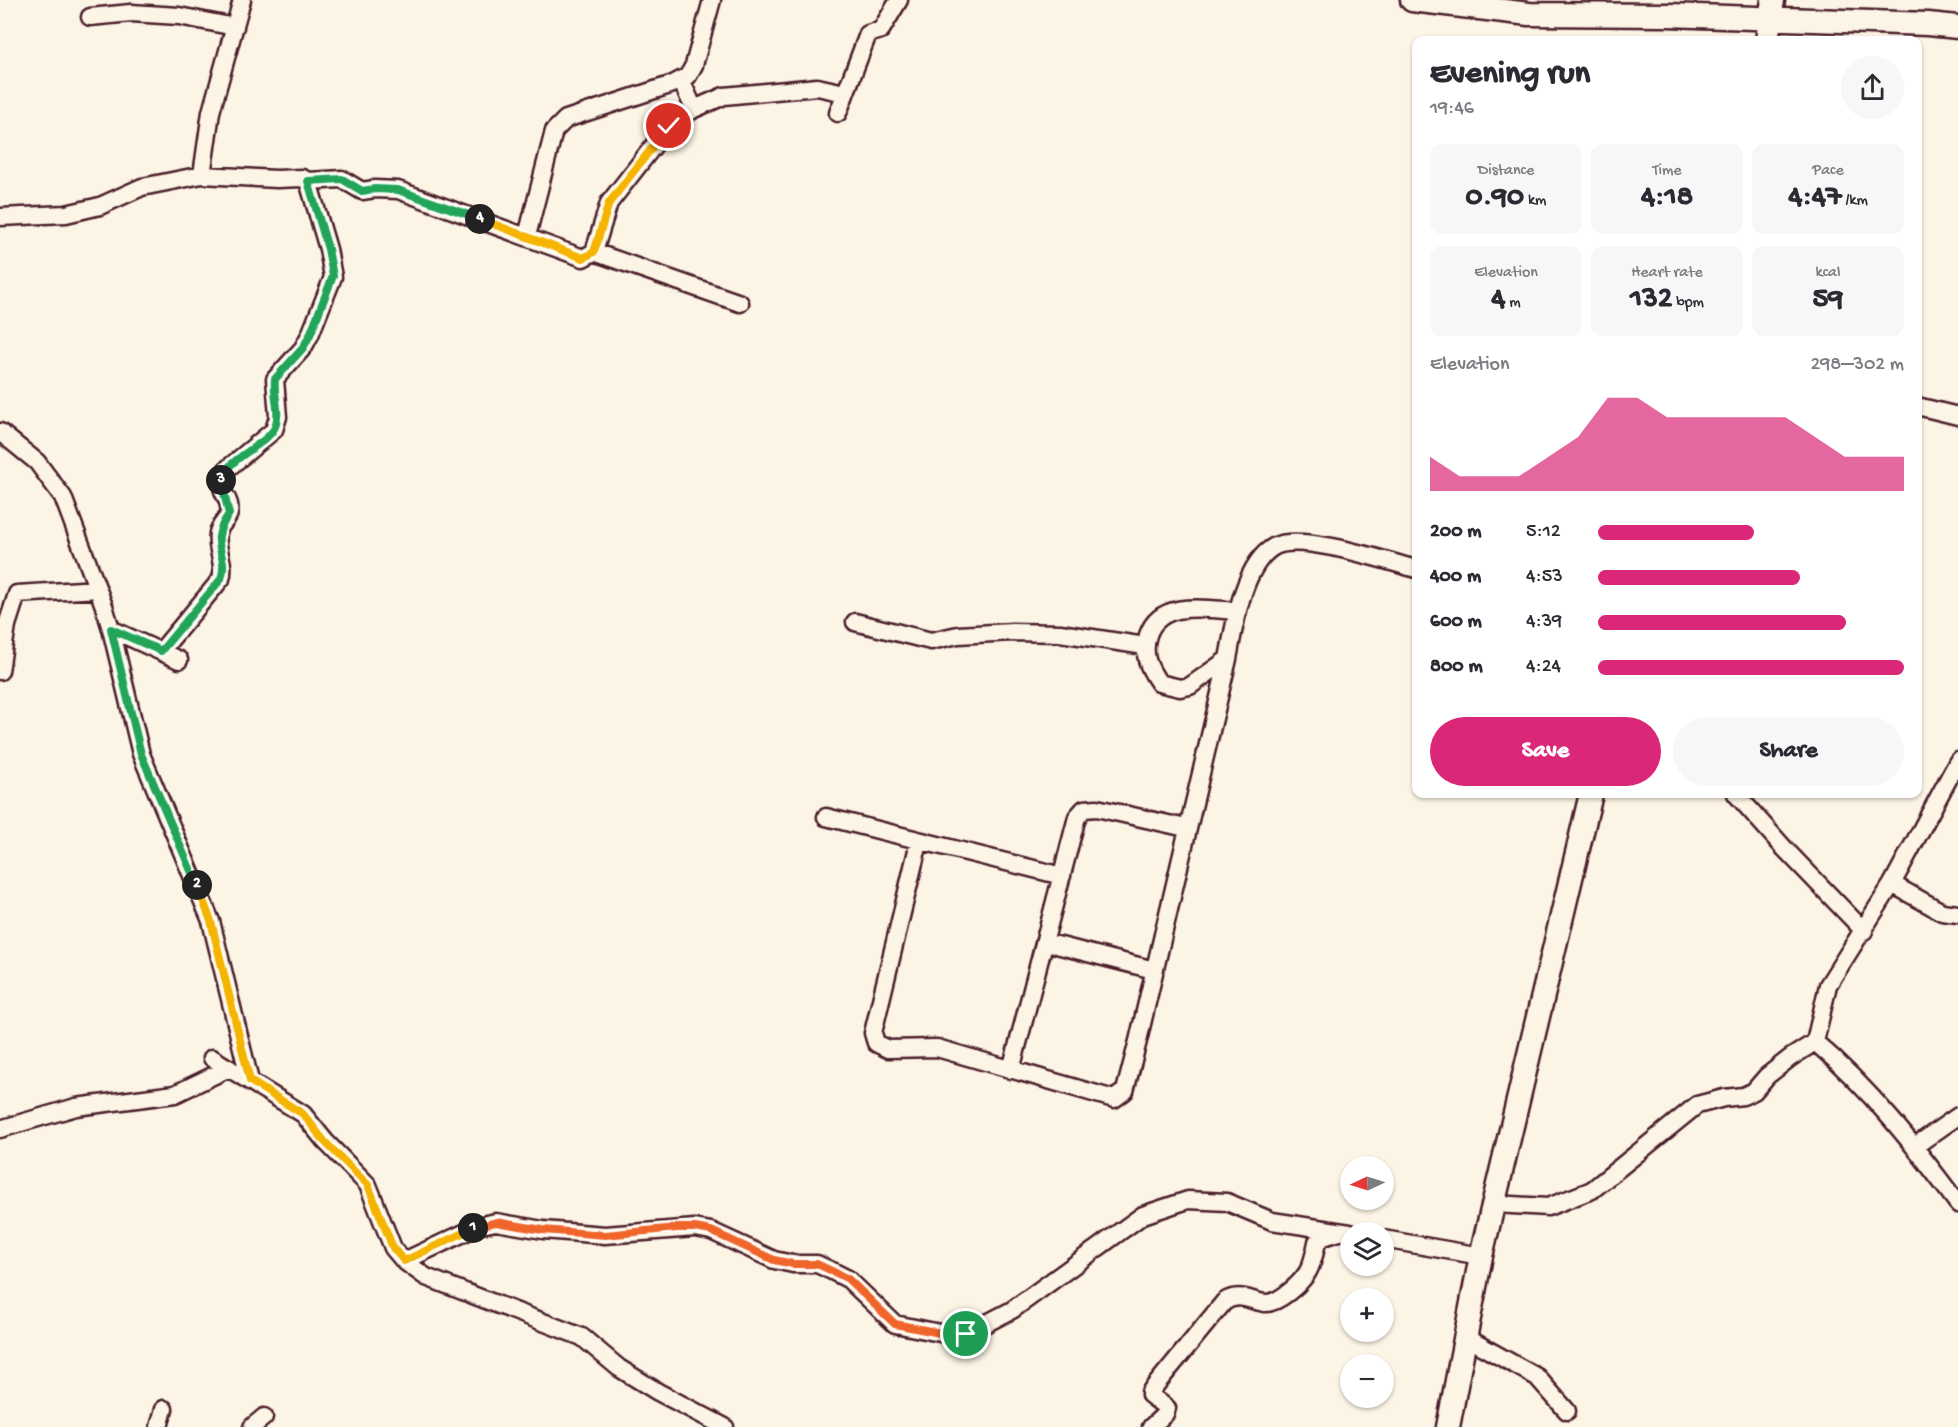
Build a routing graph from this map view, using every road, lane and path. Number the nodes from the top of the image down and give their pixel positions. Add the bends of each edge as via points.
1 (242, 0) edge
2 (712, 0) edge
3 (899, 0) edge
4 (1412, 0) edge
5 (1612, 7) edge
6 (1773, 9) edge
7 (90, 17) dead end
8 (235, 27) junction
9 (1958, 27) edge
10 (1768, 36) edge
11 (681, 80) junction
12 (845, 93) junction
13 (694, 109) junction
14 (838, 113) dead end
15 (202, 175) junction
16 (308, 181) junction
17 (0, 217) edge
18 (527, 236) junction
19 (594, 252) junction
20 (740, 303) dead end
21 (1922, 407) edge
22 (1958, 416) edge
23 (0, 432) edge
24 (1412, 568) edge
25 (98, 588) junction
26 (1236, 611) junction
27 (855, 621) dead end
28 (111, 629) junction
29 (1145, 645) junction
30 (161, 651) junction
31 (1227, 659) junction
32 (180, 660) dead end
33 (0, 671) edge
34 (1958, 761) edge
35 (1590, 798) edge
36 (1740, 798) edge
37 (826, 817) dead end
38 (1186, 828) junction
39 (919, 842) junction
40 (1062, 876) junction
41 (1892, 885) junction
42 (1958, 915) edge
43 (1864, 931) junction
44 (1045, 942) junction
45 (1154, 970) junction
46 (1815, 1042) junction
47 (212, 1058) dead end
48 (229, 1068) junction
49 (1011, 1070) junction
50 (250, 1081) junction
51 (1958, 1116) edge
52 (0, 1129) edge
53 (1915, 1146) junction
54 (1495, 1203) junction
55 (1958, 1204) edge
56 (1340, 1231) edge
57 (1340, 1233) edge
58 (1394, 1241) edge
59 (1481, 1256) junction
60 (404, 1261) junction
61 (1465, 1337) junction
62 (165, 1409) dead end
63 (1567, 1411) dead end
64 (159, 1427) edge
65 (725, 1427) edge
66 (1151, 1427) edge
67 (1448, 1427) edge

1 - 8 street
2 - 11 street via 694,65
3 - 12 street via 881,30 867,34
4 - 5 street via 1529,14
5 - 6 street
6 - 9 street
6 - 10 street
7 - 8 street via 131,13 179,16
8 - 15 street via 211,112
11 - 13 street
11 - 18 street via 558,125
12 - 13 street via 817,87 759,92 724,96
12 - 14 street
13 - 19 street via 669,126 609,203
15 - 16 street
15 - 17 street via 142,187 100,206 66,214
16 - 18 street via 342,179 362,191 398,190
16 - 30 street via 333,276 303,348 275,379 278,417 274,430 222,476 220,483 229,514 218,532 224,569 221,579
18 - 19 street via 583,258
19 - 20 street
21 - 22 street
23 - 25 street via 37,462 63,497
24 - 26 street via 1318,544 1276,546 1259,560
25 - 28 street
25 - 33 street via 17,594 7,625
26 - 29 street via 1179,609 1162,615 1151,626
26 - 31 street
27 - 29 street via 932,642 958,635 1060,633
28 - 30 street
28 - 50 street via 141,754 211,921
29 - 31 street via 1148,666 1159,683 1180,688 1190,686
30 - 32 street
31 - 38 street
34 - 41 street
35 - 54 street
36 - 43 street
37 - 39 street
38 - 40 street via 1097,808 1084,809 1077,818
38 - 45 street
39 - 40 street
39 - 49 street via 873,1033 876,1043 888,1049 937,1048
40 - 44 street
41 - 42 street via 1942,912
41 - 43 street
43 - 46 street via 1828,985
44 - 45 street
44 - 49 street
45 - 49 street via 1125,1091 1114,1099
46 - 53 street via 1839,1062
46 - 54 street via 1767,1076 1754,1091 1697,1106 1592,1190 1548,1207
47 - 48 street
48 - 50 street
48 - 52 street via 175,1094 76,1107
50 - 60 street via 303,1114 363,1179 393,1248
51 - 53 street
53 - 55 street
54 - 59 street
56 - 60 street via 1272,1221 1227,1202 1188,1200 1143,1215 1012,1310 966,1334 895,1324 848,1279 832,1271 817,1264 774,1260 711,1231 695,1228 605,1235 496,1222 481,1225
57 - 66 street via 1317,1242 1307,1273 1274,1302 1238,1297 1224,1302 1150,1392 1167,1408
58 - 59 street
59 - 61 street
60 - 65 street via 426,1277 582,1338 658,1392
61 - 63 street via 1537,1377
61 - 67 street
62 - 64 street

